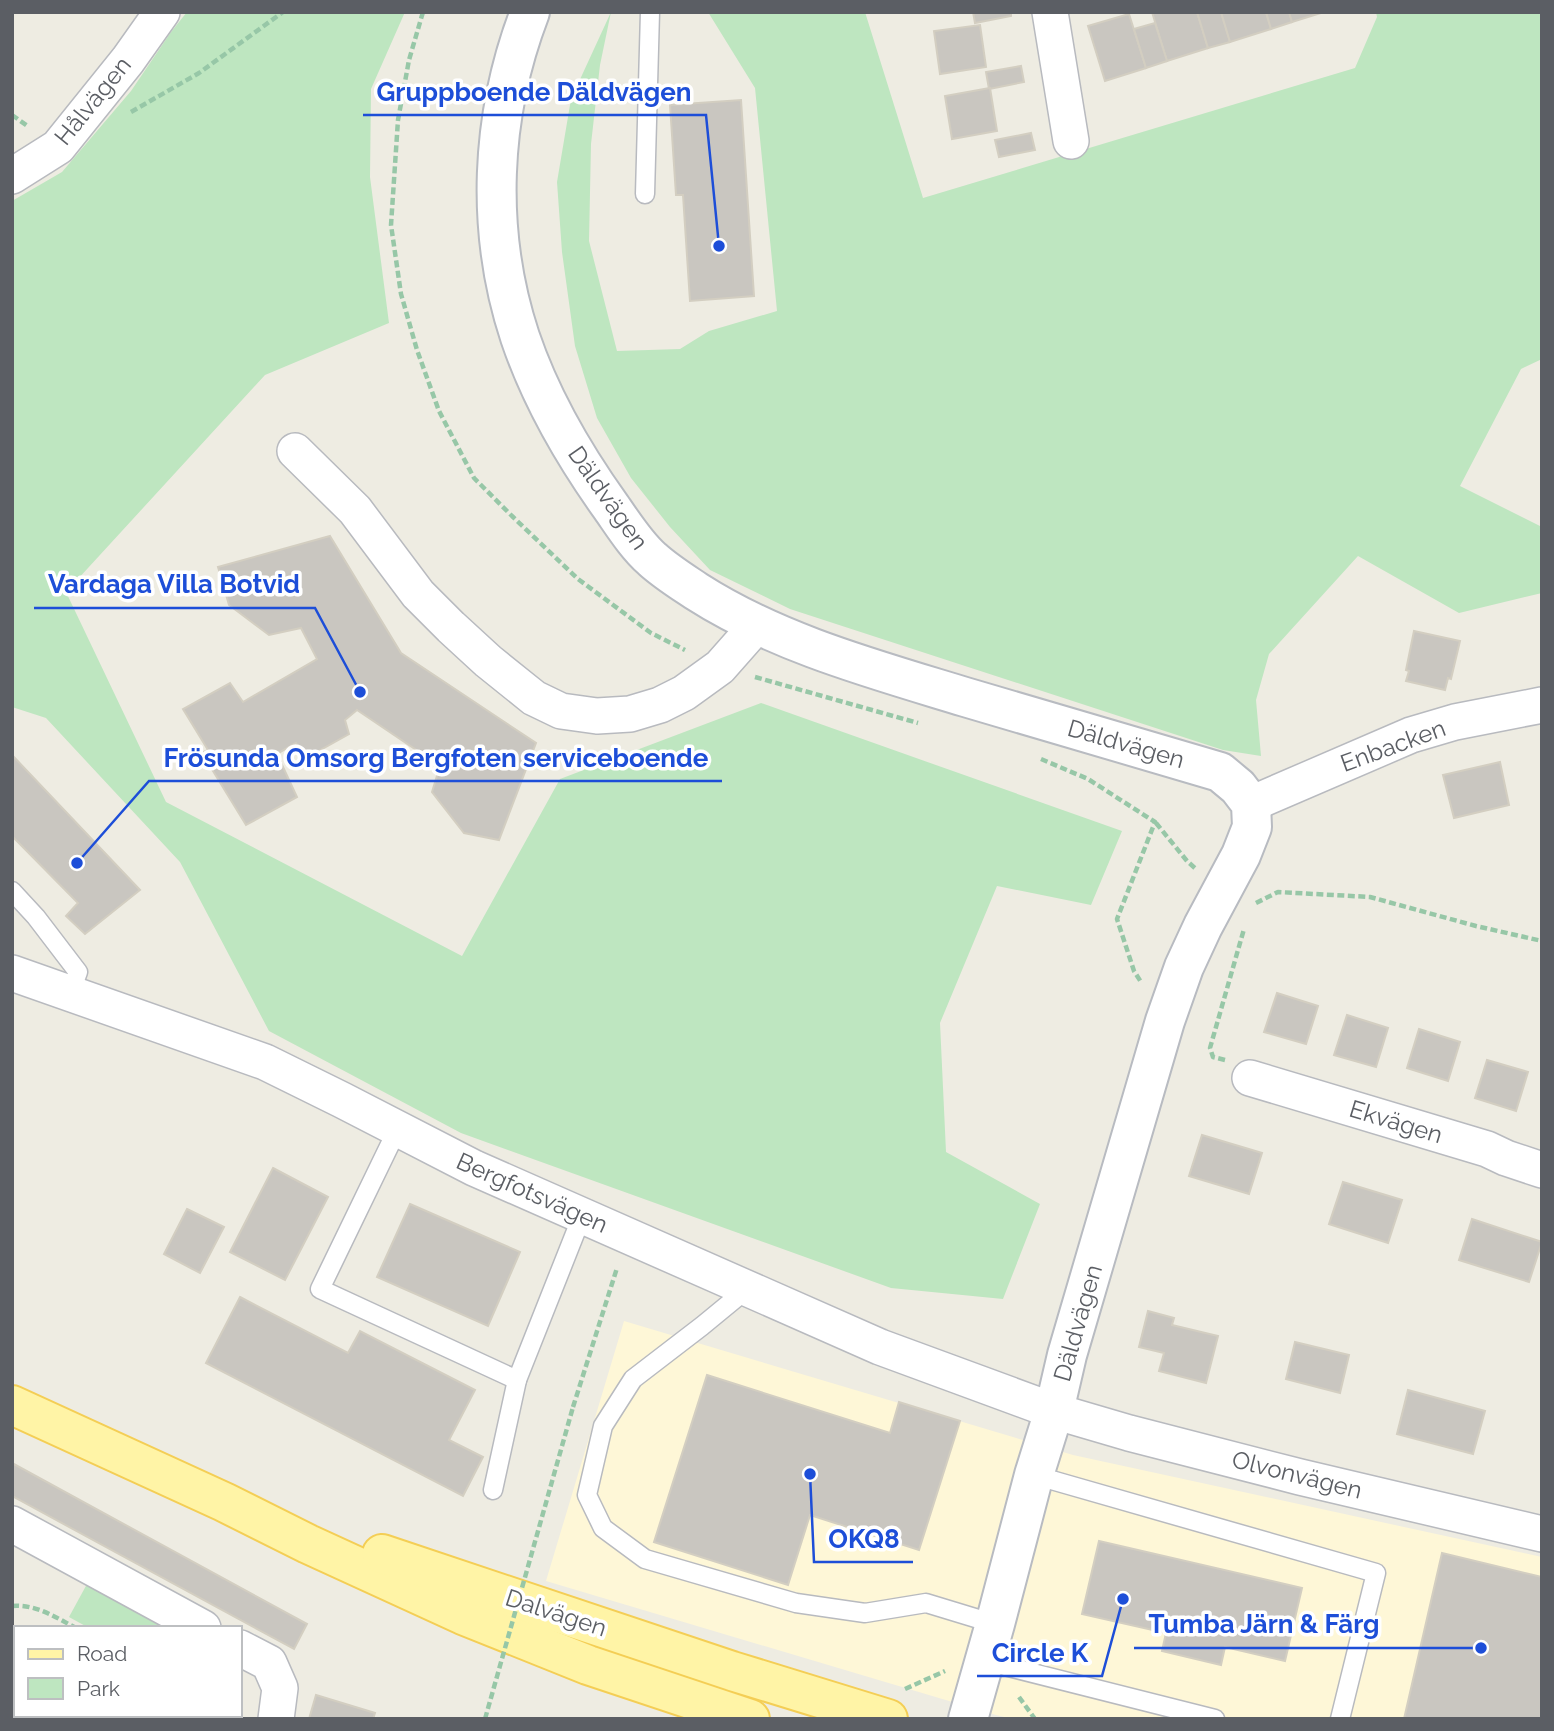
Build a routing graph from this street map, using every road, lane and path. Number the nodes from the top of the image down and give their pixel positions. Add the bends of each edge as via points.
1 (162, 12) edge
2 (530, 12) edge
3 (650, 12) edge
4 (1050, 12) edge
5 (1071, 141) dead end
6 (12, 176) edge
7 (645, 194) dead end
8 (295, 451) dead end
9 (757, 625) junction
10 (1542, 705) edge
11 (1251, 804) junction
12 (1155, 822) dead end
13 (12, 891) edge
14 (1237, 897) junction
15 (1542, 941) edge
16 (12, 973) edge
17 (70, 994) junction
18 (1250, 1078) joint
19 (398, 1128) junction
20 (1542, 1170) edge
21 (582, 1216) junction
22 (619, 1259) dead end
23 (747, 1289) junction
24 (517, 1380) junction
25 (12, 1405) edge
26 (1054, 1411) junction
27 (1034, 1475) junction
28 (493, 1490) dead end
29 (224, 1502) junction
30 (12, 1524) edge
31 (1542, 1534) edge
32 (12, 1606) edge
33 (995, 1623) junction
34 (72, 1626) edge
35 (199, 1626) edge
36 (242, 1649) edge
37 (985, 1661) junction
38 (276, 1719) edge
39 (485, 1719) edge
40 (750, 1719) edge
41 (888, 1719) edge
42 (968, 1719) edge
43 (1215, 1719) edge
44 (1340, 1719) edge

1 - 6 street, Hålvägen via 58,148
2 - 9 street, Däldvägen via 510,76 497,145 496,220 512,314 530,366 556,423 650,558 712,601
3 - 7 lane
4 - 5 street
8 - 9 street via 355,510 418,594 451,627 534,698 561,710 597,716 660,705 720,667
9 - 11 street, Däldvägen via 833,656 1220,772
10 - 11 street, Enbacken via 1411,735
11 - 14 street, Däldvägen via 1252,827 1241,855
12 - 14 path via 1187,861
13 - 17 lane via 78,972
14 - 15 path via 1278,892 1370,897
14 - 18 path via 1210,1048 1213,1057 1243,1066
14 - 26 street, Däldvägen via 1203,926 1184,967
16 - 17 street, Bergfotsvägen
17 - 19 street, Bergfotsvägen via 265,1062
18 - 20 street, Ekvägen
19 - 21 street, Bergfotsvägen
19 - 24 lane via 320,1289
21 - 23 street, Bergfotsvägen
21 - 24 lane
22 - 39 path, bridge
23 - 26 street, Bergfotsvägen via 880,1348
23 - 33 lane via 633,1379 603,1426 587,1495 603,1528 645,1559 796,1603 864,1613 926,1603
24 - 28 lane
25 - 29 main road, Dalvägen
26 - 27 street, Däldvägen
26 - 31 street, Olvonvägen via 1300,1477
27 - 33 street, Däldvägen
27 - 44 lane via 1376,1573
29 - 40 main road, Dalvägen via 463,1615 588,1665
29 - 41 main road, Dalvägen
30 - 35 street
32 - 34 path via 27,1605
33 - 37 street, Däldvägen
36 - 38 street via 269,1664 280,1689
37 - 42 street, Däldvägen
37 - 43 lane

